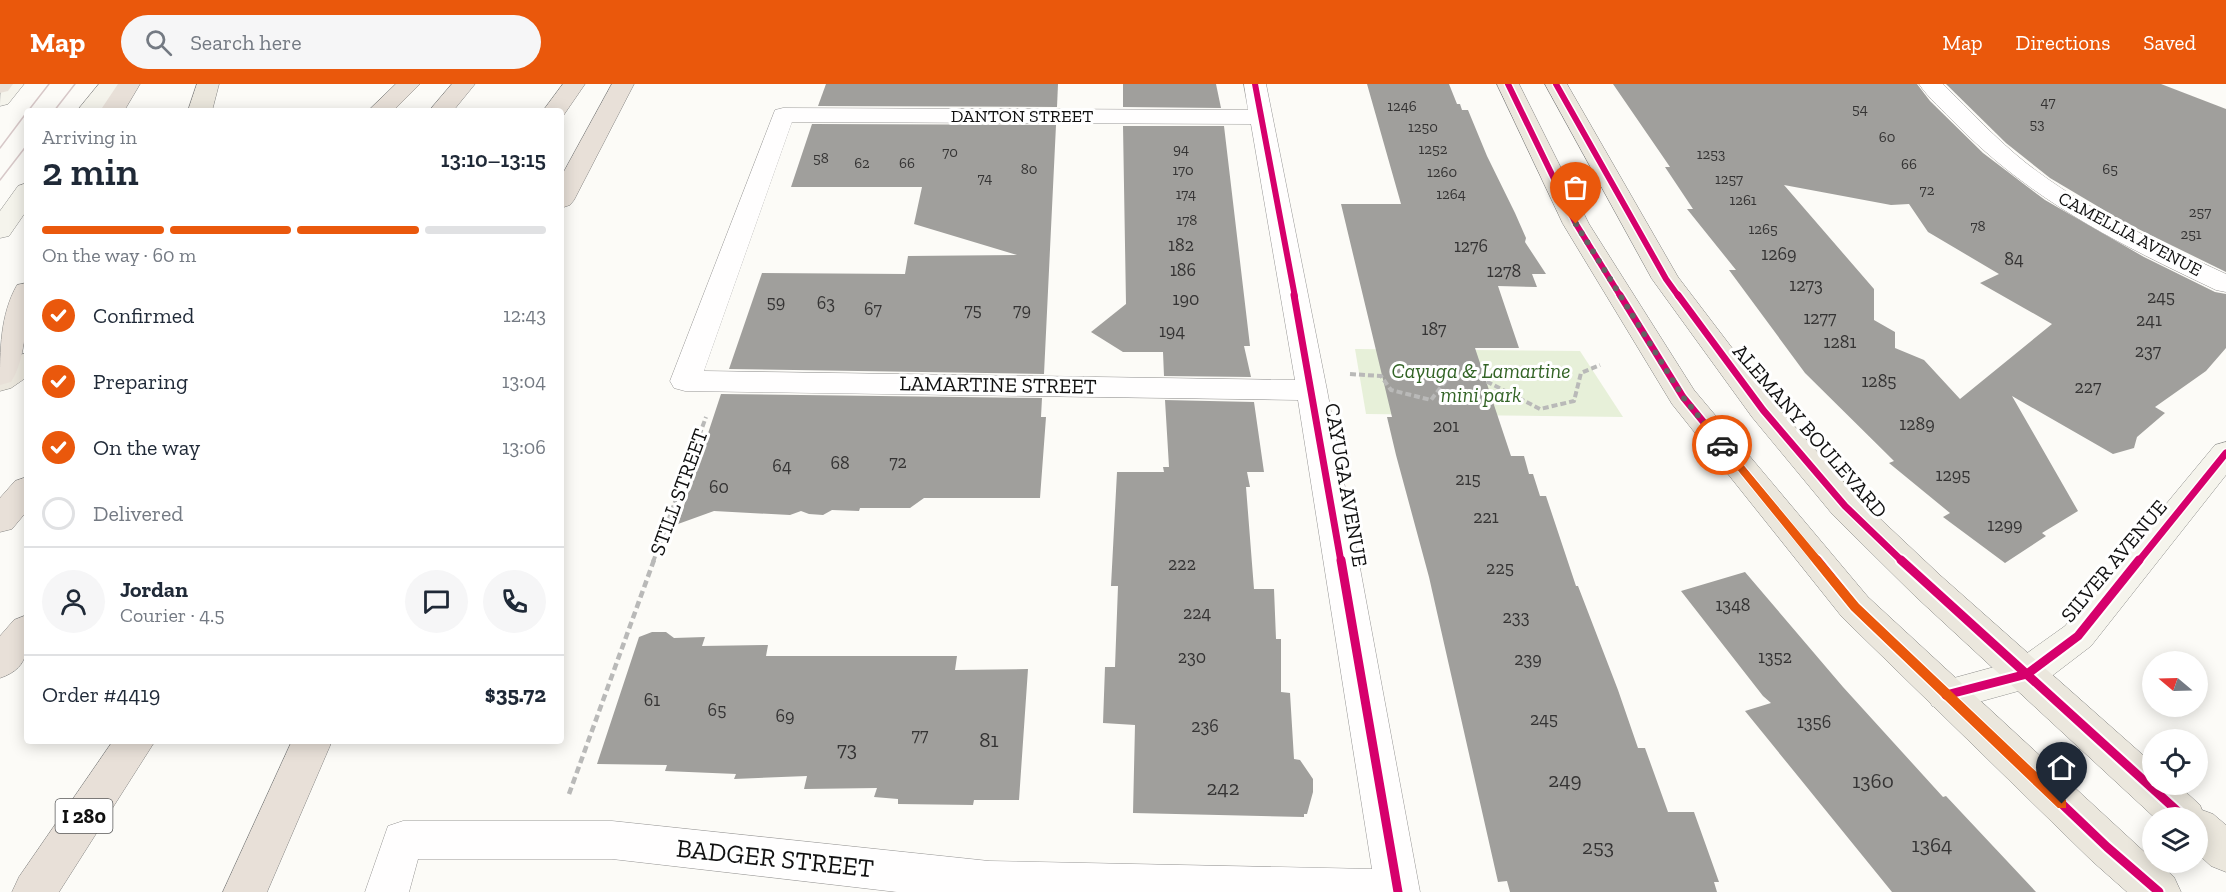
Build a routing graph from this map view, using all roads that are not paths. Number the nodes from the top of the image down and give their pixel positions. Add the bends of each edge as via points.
1 (13, 84) edge
2 (111, 84) edge
3 (129, 84) edge
4 (208, 84) edge
5 (409, 84) edge
6 (464, 84) edge
7 (574, 84) edge
8 (623, 84) edge
9 (1255, 84) edge
10 (1508, 84) edge
11 (1556, 84) edge
12 (1930, 84) edge
13 (0, 99) edge
14 (91, 108) edge
15 (114, 108) edge
16 (201, 108) edge
17 (383, 108) edge
18 (444, 108) edge
19 (557, 108) edge
20 (1260, 117) junction
21 (564, 194) edge
22 (24, 195) edge
23 (0, 230) edge
24 (2226, 284) edge
25 (24, 299) edge
26 (24, 365) edge
27 (0, 375) edge
28 (0, 381) edge
29 (685, 381) joint
30 (1312, 390) junction
31 (2226, 453) edge
32 (24, 492) edge
33 (0, 520) edge
34 (24, 634) edge
35 (0, 663) edge
36 (2027, 674) junction
37 (1946, 695) junction
38 (133, 744) edge
39 (311, 744) edge
40 (2174, 807) edge
41 (2208, 837) edge
42 (2226, 852) edge
43 (1398, 891) edge
44 (34, 892) edge
45 (244, 892) edge
46 (387, 892) edge
47 (2159, 892) edge

1 - 13 main road
2 - 14 main road
3 - 15 highway
4 - 16 main road
5 - 17 highway
6 - 18 highway
7 - 19 highway
8 - 21 highway
9 - 20 street, CAYUGA AVENUE
10 - 37 main road via 1576,224 1683,397 1855,607
11 - 36 main road, ALEMANY BOULEVARD via 1666,279 1763,410 1845,506
12 - 24 street, CAMELLIA AVENUE via 2018,169 2080,211
20 - 29 street, DANTON STREET via 783,115
20 - 30 street, CAYUGA AVENUE
22 - 23 main road
25 - 27 highway
26 - 28 main road
29 - 30 street, LAMARTINE STREET
30 - 43 street, CAYUGA AVENUE
31 - 36 main road, SILVER AVENUE via 2078,636
32 - 33 highway
34 - 35 highway
36 - 37 main road, SILVER AVENUE
36 - 40 main road, ALEMANY BOULEVARD
37 - 47 main road
38 - 44 highway, I 280
39 - 45 highway
41 - 42 main road
43 - 46 street, BADGER STREET via 989,882 612,840 403,840

